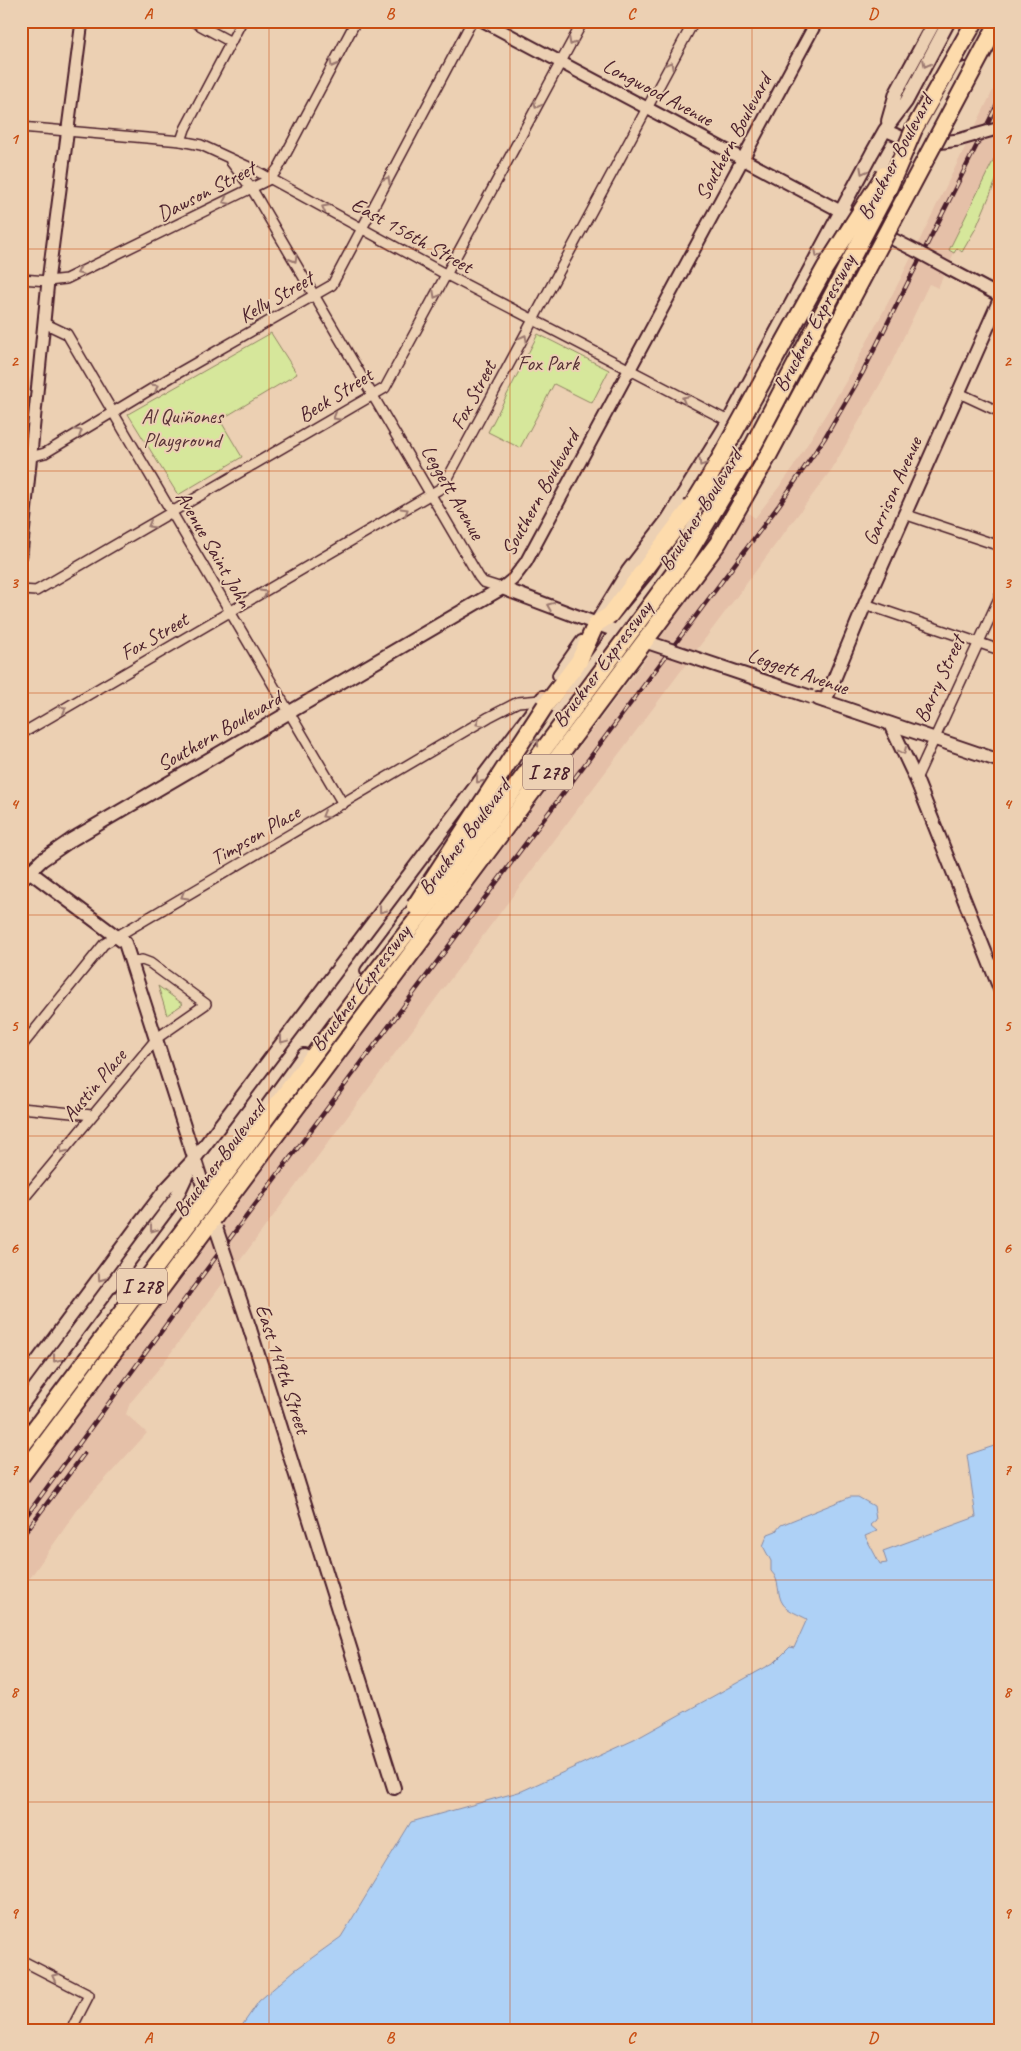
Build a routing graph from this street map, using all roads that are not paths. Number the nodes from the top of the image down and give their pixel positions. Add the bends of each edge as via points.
1 (82, 21) edge
2 (192, 21) edge
3 (242, 21) edge
4 (356, 21) edge
5 (472, 21) edge
6 (483, 21) edge
7 (583, 21) edge
8 (694, 21) edge
9 (817, 21) edge
10 (935, 21) edge
11 (949, 21) edge
12 (968, 21) edge
13 (975, 21) edge
14 (992, 21) edge
15 (1000, 21) edge
16 (231, 42) junction
17 (560, 62) junction
18 (647, 108) junction
19 (21, 127) edge
20 (1000, 128) edge
21 (885, 130) junction
22 (67, 131) junction
23 (909, 134) junction
24 (181, 141) junction
25 (922, 146) junction
26 (743, 159) junction
27 (230, 160) junction
28 (270, 179) junction
29 (252, 188) junction
30 (841, 211) junction
31 (862, 223) junction
32 (362, 227) junction
33 (878, 231) junction
34 (447, 275) junction
35 (21, 279) edge
36 (48, 281) junction
37 (315, 295) junction
38 (1000, 297) edge
39 (534, 320) junction
40 (44, 324) junction
41 (630, 370) junction
42 (957, 392) junction
43 (373, 395) junction
44 (113, 412) junction
45 (1000, 412) edge
46 (728, 422) junction
47 (748, 432) junction
48 (766, 441) junction
49 (26, 457) edge
50 (432, 495) junction
51 (172, 512) junction
52 (904, 514) junction
53 (1000, 546) edge
54 (21, 554) edge
55 (502, 588) junction
56 (21, 590) edge
57 (1000, 596) edge
58 (864, 604) junction
59 (230, 612) junction
60 (596, 624) junction
61 (616, 632) junction
62 (637, 639) junction
63 (979, 643) junction
64 (1000, 650) edge
65 (824, 701) junction
66 (543, 703) junction
67 (289, 713) junction
68 (890, 724) junction
69 (21, 734) edge
70 (933, 739) junction
71 (1000, 761) edge
72 (916, 779) junction
73 (343, 804) junction
74 (24, 872) edge
75 (118, 936) junction
76 (133, 962) junction
77 (1000, 989) edge
78 (358, 994) junction
79 (157, 1038) junction
80 (21, 1047) edge
81 (21, 1108) edge
82 (92, 1115) junction
83 (196, 1157) junction
84 (205, 1189) junction
85 (21, 1202) edge
86 (210, 1205) junction
87 (26, 1368) edge
88 (21, 1383) edge
89 (21, 1406) edge
90 (49, 1424) junction
91 (21, 1434) edge
92 (21, 1446) edge
93 (21, 1461) edge
94 (21, 1476) edge
95 (394, 1788) dead end
96 (21, 1960) edge
97 (71, 2030) edge

1 - 22 street
2 - 16 street
3 - 16 street
4 -> 28 street, Dawson Street
32 -> 5 street, Kelly Street
6 - 17 street, Longwood Avenue
7 -> 17 street, Beck Street
18 -> 8 street, Fox Street
9 - 26 street, Southern Boulevard
10 - 21 main road, Bruckner Boulevard via 896,93
11 -> 21 main road, Bruckner Boulevard via 906,102
12 - 23 main road, Bruckner Boulevard
13 - 23 highway, Bruckner Expressway / I 278
14 - 25 main road, Bruckner Boulevard
15 - 94 highway, Bruckner Expressway / I 278, bridge via 768,456 718,543
16 - 24 street
17 - 18 street, Longwood Avenue
17 -> 34 street, Beck Street
18 - 26 street, Longwood Avenue
18 - 39 street, Fox Street
19 - 22 street, East 156th Street
20 - 25 street, bridge
21 - 23 street
21 -> 30 main road, Bruckner Boulevard
22 - 24 street, East 156th Street
22 - 36 street
23 - 25 street
23 - 31 main road, Bruckner Boulevard
23 - 60 highway, bridge via 825,268 692,506 610,615
23 - 78 highway, Bruckner Expressway / I 278, bridge via 889,188 754,444 686,557 439,891
24 - 27 street, East 156th Street via 201,145
25 - 33 main road, Bruckner Boulevard
26 - 30 street, Longwood Avenue
26 - 41 street, Southern Boulevard
27 - 28 street, East 156th Street
27 - 29 street, Leggett Avenue
28 - 29 street, Dawson Street
32 -> 28 street, East 156th Street
29 -> 36 street, Dawson Street via 66,279
29 -> 37 street, Leggett Avenue
30 - 31 street, Longwood Avenue
30 -> 46 main road, Bruckner Boulevard
31 - 33 street, Longwood Avenue
31 - 47 main road, Bruckner Boulevard
32 - 34 street, East 156th Street
32 - 37 street, Kelly Street via 332,285
33 - 38 street, Longwood Avenue, bridge
33 - 48 main road, Bruckner Boulevard
34 - 39 street, East 156th Street
34 -> 43 street, Beck Street via 385,388
35 - 36 street, Dawson Street
36 - 40 street
37 - 43 street, Leggett Avenue
44 -> 37 street, Kelly Street
38 - 42 main road, Garrison Avenue
39 - 41 street, East 156th Street
50 -> 39 street, Fox Street via 443,487
40 - 44 street, Avenue Saint John via 67,334
40 - 49 street
46 -> 41 street, East 156th Street
41 - 55 street, Southern Boulevard via 526,562
42 - 45 street
42 - 52 main road, Garrison Avenue
43 - 50 street, Leggett Avenue
43 -> 51 street, Beck Street
49 -> 44 street, Kelly Street via 45,453
44 - 51 street, Avenue Saint John
46 - 47 street, East 156th Street
46 -> 60 main road, Bruckner Boulevard via 668,519 628,571
47 - 48 street, East 156th Street
47 - 61 main road, Bruckner Boulevard via 705,509 658,581
48 - 62 main road, Bruckner Boulevard via 707,542
49 - 54 street
50 - 55 street, Leggett Avenue via 482,582
59 -> 50 street, Fox Street
51 -> 56 street, Beck Street via 36,591
51 - 59 street, Avenue Saint John
52 - 53 street
52 - 58 main road, Garrison Avenue
60 -> 55 main road, Leggett Avenue
55 - 67 main road, Southern Boulevard
57 - 63 street, Barry Street
58 - 63 street
58 - 65 main road, Garrison Avenue
59 - 67 street, Avenue Saint John
69 -> 59 street, Fox Street
60 - 61 main road, Leggett Avenue
60 - 66 highway via 579,661
61 - 62 main road, Leggett Avenue
84 -> 61 main road, Bruckner Boulevard via 500,794
62 - 65 main road, Leggett Avenue, bridge
62 - 86 main road, Bruckner Boulevard via 461,877
63 - 64 street
63 - 70 street, Barry Street
65 - 68 main road, Leggett Avenue
66 -> 73 street, Timpson Place via 518,702
66 - 78 highway, bridge
66 -> 83 main road, Bruckner Boulevard
67 - 73 street, Avenue Saint John
67 - 74 main road, Southern Boulevard via 71,840
68 - 70 main road, Leggett Avenue
68 -> 72 main road, Barry Street
70 - 71 main road, Leggett Avenue
70 - 72 street, Barry Street
72 - 77 main road, Barry Street
73 -> 75 street, Timpson Place
74 - 75 main road, East 149th Street
75 - 76 main road, East 149th Street via 125,943
75 - 80 street, Timpson Place via 104,944
76 - 79 main road, East 149th Street
76 - 79 street, Austin Place via 150,962 206,1004
78 - 92 highway, Bruckner Expressway / I 278, bridge
79 - 82 street, Austin Place
79 - 83 main road, East 149th Street
81 - 82 street
82 -> 85 street, Austin Place
83 - 84 main road, East 149th Street
83 -> 87 main road, Bruckner Boulevard via 145,1216
83 -> 89 main road, Bruckner Boulevard via 176,1198
84 - 86 main road, East 149th Street
84 - 91 main road, Bruckner Boulevard
86 - 90 main road, Bruckner Boulevard
86 - 95 main road, East 149th Street, bridge
87 - 88 main road, Bruckner Boulevard
90 - 92 main road
90 - 93 main road, Bruckner Boulevard
97 -> 96 street via 89,1994

